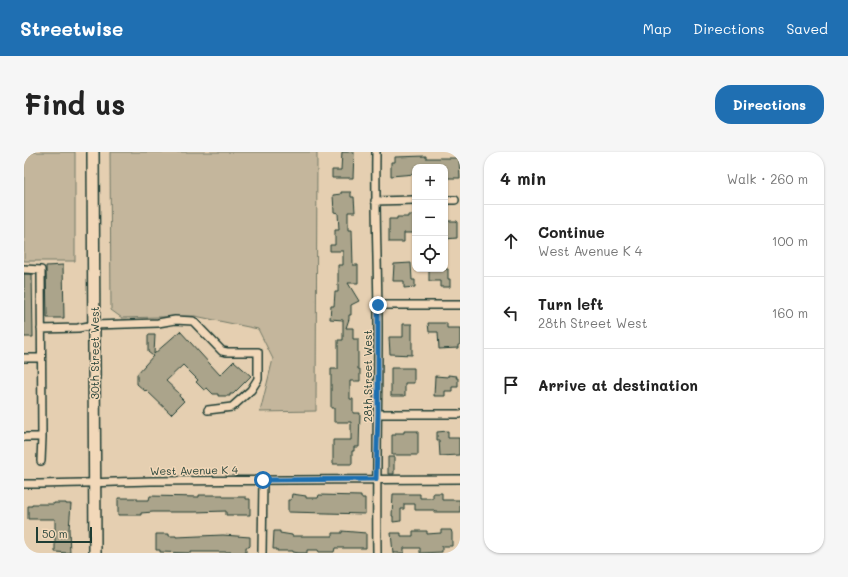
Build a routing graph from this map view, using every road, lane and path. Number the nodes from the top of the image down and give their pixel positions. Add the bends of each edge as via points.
1 (93, 152) edge
2 (376, 152) edge
3 (412, 200) edge
4 (448, 200) edge
5 (455, 200) dead end
6 (375, 201) junction
7 (24, 269) edge
8 (378, 305) junction
9 (460, 305) edge
10 (94, 325) junction
11 (41, 329) junction
12 (24, 358) edge
13 (41, 358) junction
14 (208, 410) dead end
15 (378, 414) junction
16 (460, 414) edge
17 (24, 437) edge
18 (42, 437) junction
19 (41, 460) dead end
20 (376, 479) junction
21 (460, 479) edge
22 (263, 480) junction
23 (95, 483) junction
24 (24, 484) edge
25 (95, 553) edge
26 (262, 553) edge
27 (377, 553) edge

1 - 10 main road, 30th Street West
2 - 6 street, 28th Street West
3 - 6 street
4 - 5 street
6 - 8 street, 28th Street West
7 - 11 street via 41,270
8 - 9 street
8 - 15 street, 28th Street West
10 - 11 street
10 - 14 street via 193,321 222,351 258,352 258,379 251,390 232,407
10 - 23 main road, 30th Street West
11 - 13 street
12 - 13 street
13 - 18 street
15 - 16 street
15 - 20 street, 28th Street West
17 - 18 street
18 - 19 street
20 - 21 street, West Avenue K 4
20 - 22 street, West Avenue K 4
20 - 27 street, 28th Street West
22 - 23 street, West Avenue K 4
22 - 26 street
23 - 24 street, West Avenue K 4
23 - 25 main road, 30th Street West

